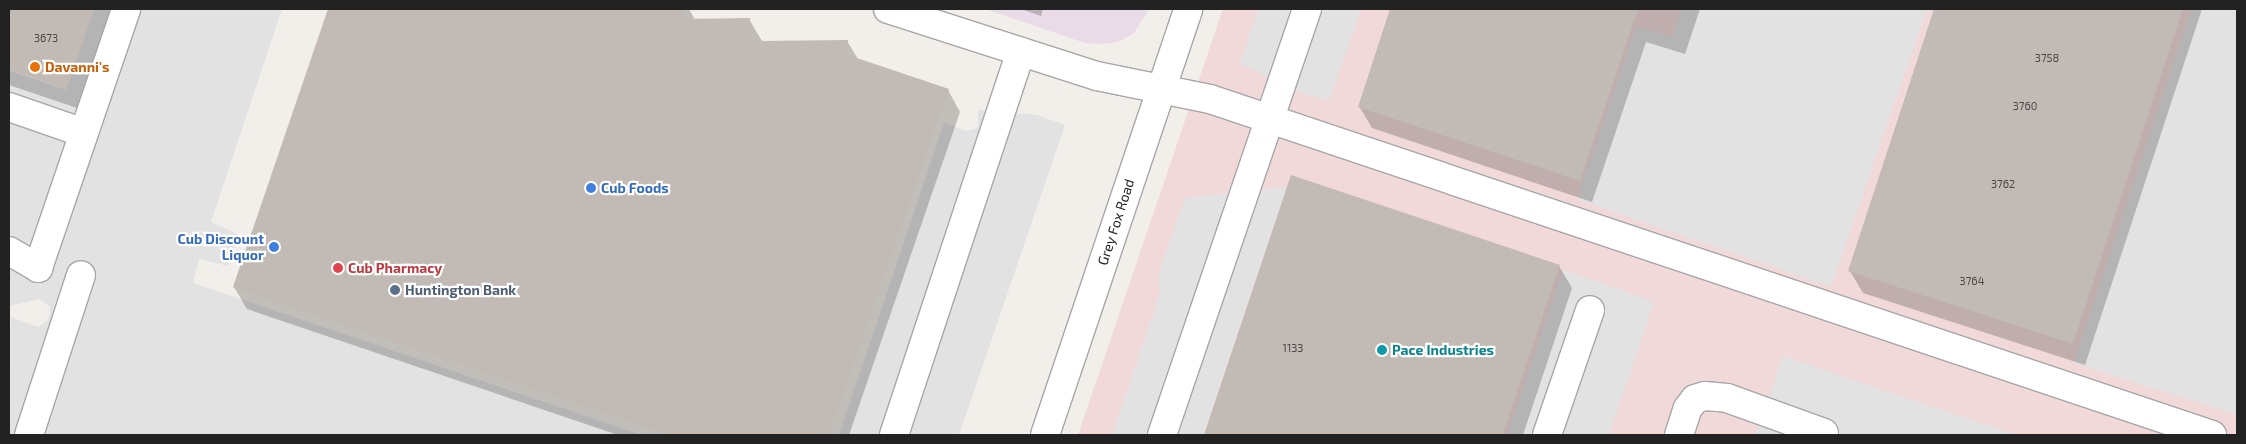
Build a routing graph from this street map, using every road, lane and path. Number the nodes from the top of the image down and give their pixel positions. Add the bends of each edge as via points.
1 (126, 9) edge
2 (888, 9) edge
3 (1188, 9) edge
4 (1307, 9) edge
5 (1021, 51) junction
6 (1160, 88) junction
7 (9, 107) edge
8 (1270, 119) junction
9 (84, 133) junction
10 (9, 251) edge
11 (81, 276) dead end
12 (1590, 310) dead end
13 (1826, 434) edge
14 (29, 435) edge
15 (894, 435) edge
16 (1045, 435) edge
17 (1162, 435) edge
18 (1547, 435) edge
19 (1679, 435) edge
20 (2212, 435) edge

1 - 9 street
2 - 5 street
3 - 6 street, Grey Fox Road
4 - 8 street
5 - 6 street via 1097,76
5 - 15 street
6 - 8 street via 1210,99
6 - 16 street, Grey Fox Road
7 - 9 street
8 - 17 street
8 - 20 street
9 - 10 street via 38,268
11 - 14 street
12 - 18 street
13 - 19 street via 1727,398 1705,396 1695,399 1688,408

